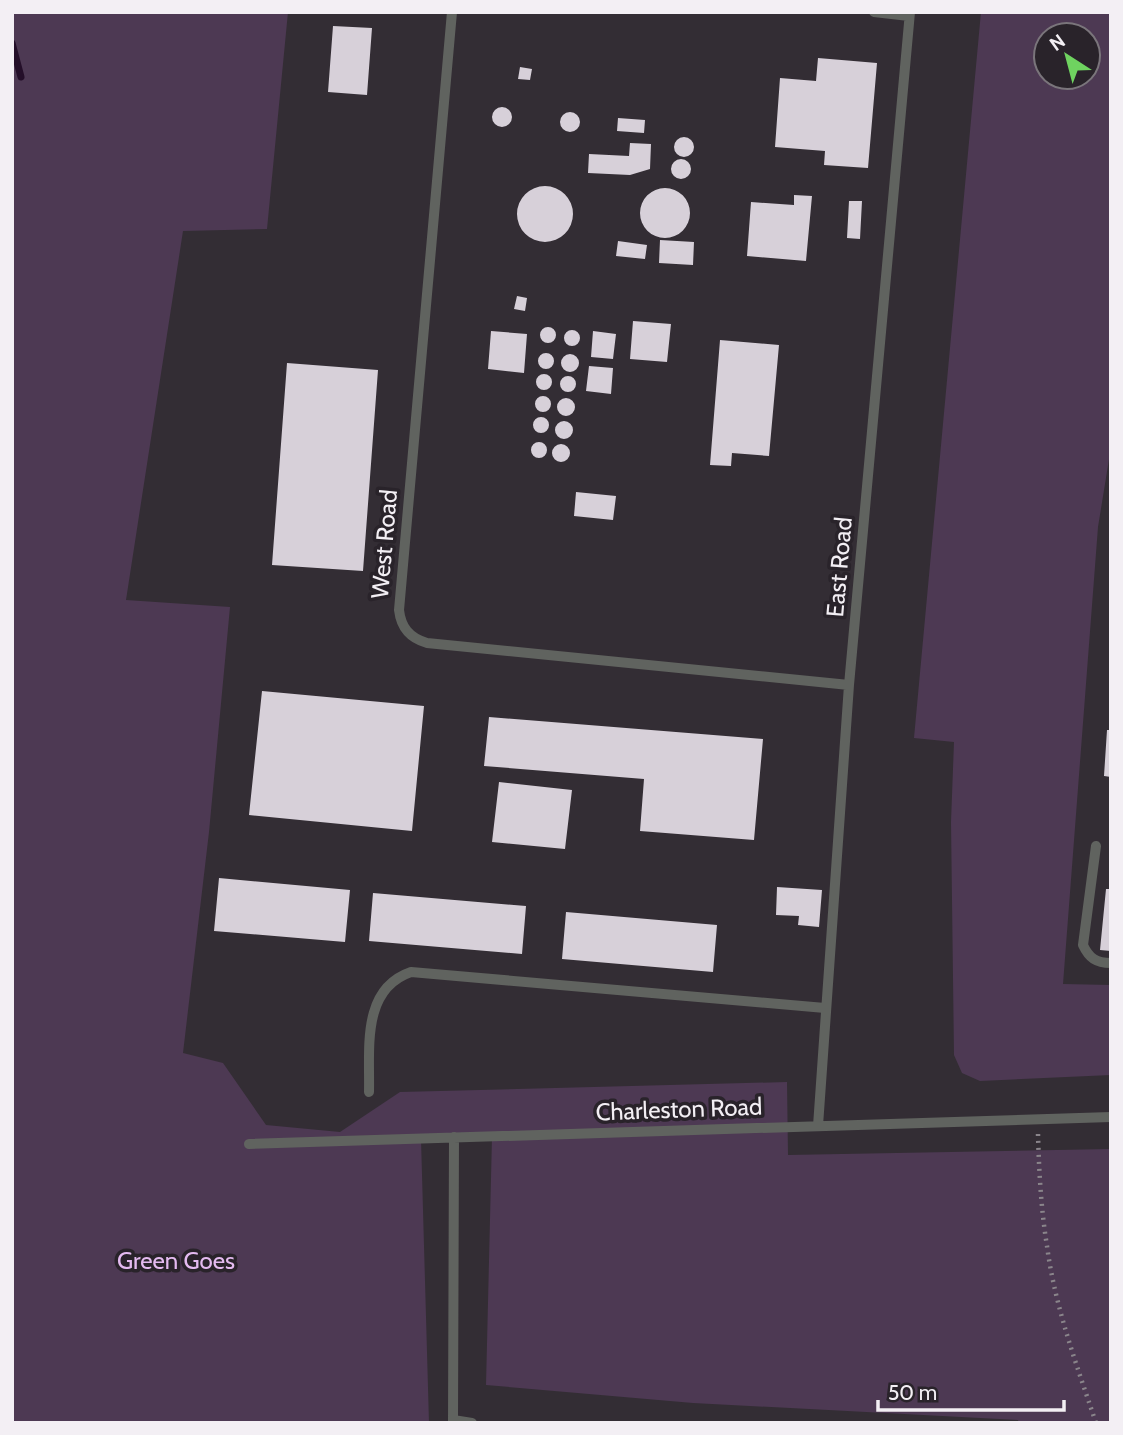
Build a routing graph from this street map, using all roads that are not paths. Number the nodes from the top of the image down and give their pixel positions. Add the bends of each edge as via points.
1 (452, 12) edge
2 (874, 12) edge
3 (909, 14) edge
4 (849, 685) junction
5 (1096, 846) dead end
6 (1111, 963) edge
7 (825, 1008) junction
8 (369, 1092) dead end
9 (1111, 1117) edge
10 (818, 1126) junction
11 (454, 1137) junction
12 (249, 1143) dead end
13 (453, 1421) edge
14 (472, 1423) edge

1 - 4 lane, West Road via 399,610 403,626 427,643
2 - 3 lane
3 - 4 lane, East Road
4 - 7 lane, East Road
5 - 6 lane via 1083,945 1100,963
7 - 8 lane via 411,972 393,980 373,1009
7 - 10 lane, East Road
9 - 10 lane, Charleston Road
10 - 11 lane, Charleston Road
11 - 12 lane, Charleston Road
11 - 13 lane
13 - 14 lane

